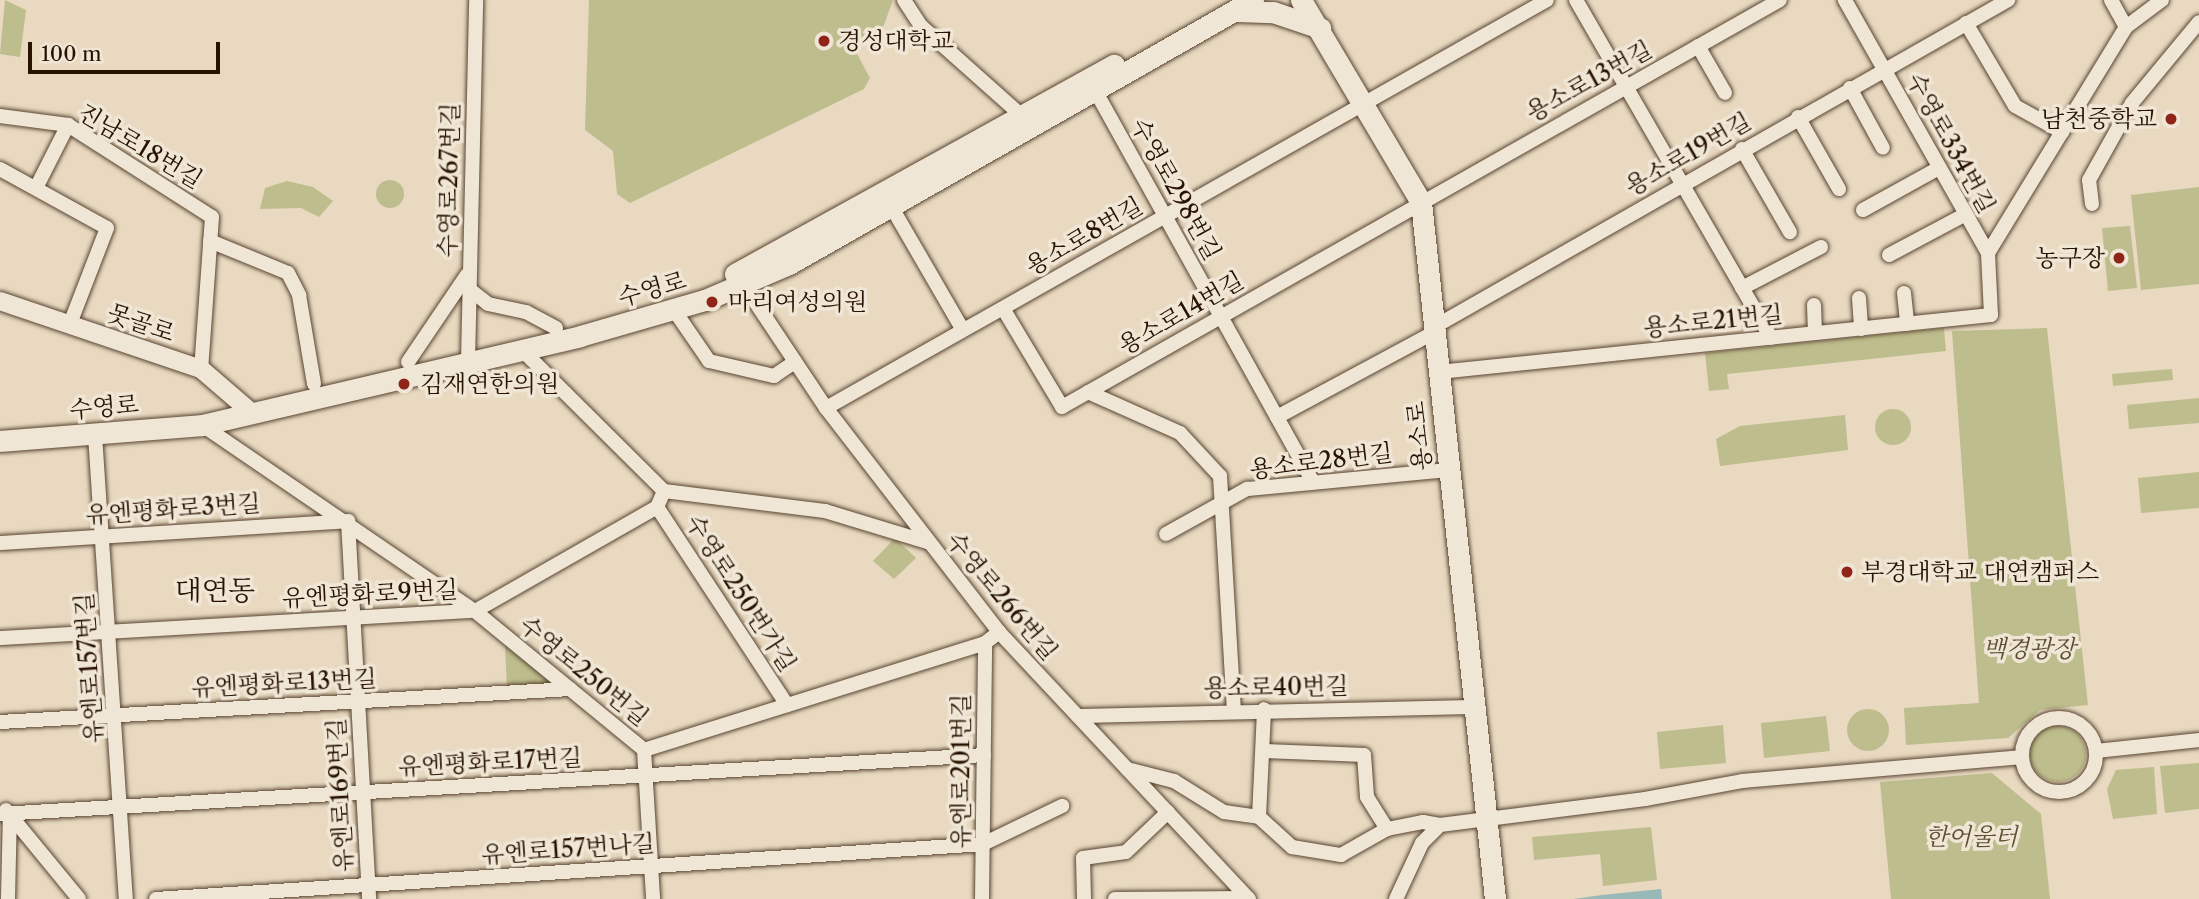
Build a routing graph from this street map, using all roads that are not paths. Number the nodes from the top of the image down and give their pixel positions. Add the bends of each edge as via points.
1 (476, 0) edge
2 (904, 0) edge
3 (1253, 0) edge
4 (1301, 0) edge
5 (1547, 0) edge
6 (1576, 0) edge
7 (1780, 0) edge
8 (1846, 0) edge
9 (2008, 0) edge
10 (2111, 0) edge
11 (2162, 0) edge
12 (1229, 6) edge
13 (2199, 22) edge
14 (1966, 23) junction
15 (2126, 27) junction
16 (1320, 29) junction
17 (1698, 46) junction
18 (1883, 69) junction
19 (1627, 86) junction
20 (1850, 88) junction
21 (1096, 92) junction
22 (1724, 93) dead end
23 (1366, 102) junction
24 (0, 116) edge
25 (1023, 117) junction
26 (1798, 117) junction
27 (68, 125) junction
28 (2062, 132) junction
29 (1883, 148) dead end
30 (1742, 149) junction
31 (1939, 168) junction
32 (0, 169) edge
33 (1682, 183) junction
34 (36, 188) junction
35 (1839, 189) dead end
36 (1422, 202) junction
37 (2091, 204) dead end
38 (891, 206) junction
39 (1863, 210) dead end
40 (1966, 214) junction
41 (1164, 216) junction
42 (1790, 232) dead end
43 (210, 241) junction
44 (1821, 247) dead end
45 (1988, 253) junction
46 (1889, 255) dead end
47 (470, 270) junction
48 (744, 285) junction
49 (1742, 288) junction
50 (469, 289) junction
51 (1904, 293) dead end
52 (1859, 298) dead end
53 (0, 301) edge
54 (1814, 304) dead end
55 (674, 310) junction
56 (1004, 310) junction
57 (1992, 315) joint
58 (1221, 316) junction
59 (70, 324) junction
60 (1907, 324) junction
61 (556, 328) junction
62 (1861, 328) junction
63 (1434, 329) junction
64 (963, 330) junction
65 (1815, 333) junction
66 (1771, 338) junction
67 (522, 350) junction
68 (468, 354) junction
69 (408, 362) junction
70 (795, 362) junction
71 (201, 369) junction
72 (1439, 372) junction
73 (314, 384) junction
74 (1088, 393) junction
75 (247, 407) junction
76 (826, 408) junction
77 (1277, 417) junction
78 (202, 425) junction
79 (0, 427) edge
80 (95, 435) junction
81 (0, 441) edge
82 (1449, 470) junction
83 (1314, 482) junction
84 (664, 491) junction
85 (657, 507) junction
86 (1222, 507) junction
87 (348, 521) junction
88 (1166, 534) dead end
89 (103, 536) junction
90 (927, 542) junction
91 (0, 543) edge
92 (475, 611) junction
93 (354, 618) junction
94 (110, 632) junction
95 (999, 632) junction
96 (0, 638) edge
97 (985, 643) junction
98 (570, 689) junction
99 (358, 702) junction
100 (787, 705) junction
101 (1475, 707) junction
102 (1264, 709) junction
103 (1234, 710) junction
104 (115, 716) junction
105 (1078, 716) junction
106 (0, 722) edge
107 (2199, 740) edge
108 (644, 750) junction
109 (1265, 751) junction
110 (2096, 751) junction
111 (984, 755) junction
112 (2022, 757) junction
113 (1128, 769) junction
114 (646, 775) junction
115 (363, 792) junction
116 (121, 806) junction
117 (1062, 806) dead end
118 (3, 811) edge
119 (1168, 812) junction
120 (1259, 817) junction
121 (1487, 819) junction
122 (1440, 825) junction
123 (1387, 829) junction
124 (983, 844) junction
125 (651, 866) junction
126 (368, 892) edge
127 (1249, 898) edge
128 (8, 899) edge
129 (79, 899) edge
130 (126, 899) edge
131 (156, 899) edge
132 (653, 899) edge
133 (982, 899) edge
134 (1084, 899) edge
135 (1115, 899) edge
136 (1396, 899) edge
137 (1495, 899) edge

1 - 47 street, 수영로267번길
2 - 25 street via 921,26
3 - 12 main road, 수영로
4 - 16 main road, 용소로
5 - 23 street, 용소로8번길
6 - 19 street
7 - 17 street, 용소로13번길
8 - 18 street, 수영로334번길
9 - 14 street, 용소로19번길
10 - 15 street
11 - 15 street
12 - 16 main road via 1273,12
12 - 21 main road, 수영로
12 - 25 main road, 수영로
13 - 37 street via 2132,103 2089,180
14 - 18 street, 용소로19번길
14 - 28 street via 2015,106
15 - 28 street
16 - 23 main road, 용소로
17 - 19 street, 용소로13번길
17 - 22 street
18 - 20 street, 용소로19번길
18 - 31 street, 수영로334번길
19 - 33 street
19 - 36 street, 용소로13번길
20 - 26 street, 용소로19번길
20 - 29 street
21 - 38 main road, 수영로
21 - 41 street, 수영로298번길
23 - 36 main road, 용소로
23 - 41 street, 용소로8번길
24 - 27 street, 진남로18번길
25 - 61 main road, 수영로 via 735,274
26 - 30 street, 용소로19번길
26 - 35 street
27 - 34 street
27 - 43 street, 진남로18번길 via 212,218
28 - 45 street
30 - 33 street, 용소로19번길
30 - 42 street
31 - 39 street
31 - 40 street, 수영로334번길
32 - 34 street
33 - 49 street
33 - 63 street, 용소로19번길
34 - 59 street via 107,228
36 - 58 street, 용소로14번길
36 - 63 main road, 용소로
38 - 48 main road, 수영로
38 - 64 street
40 - 45 street, 수영로334번길
40 - 46 street
41 - 56 street, 용소로8번길
41 - 58 street, 수영로298번길
43 - 71 street
43 - 73 street via 288,273 299,295
44 - 49 street
45 - 57 street, 수영로334번길
47 - 50 street, 수영로267번길
47 - 69 street
48 - 55 main road, 수영로
48 - 70 street
49 - 66 street
50 - 61 street via 488,304 526,312
50 - 68 street, 수영로267번길
51 - 60 street
52 - 62 street
53 - 59 street, 못골로
54 - 65 street
55 - 67 main road, 수영로
55 - 70 street via 709,361 774,376
56 - 64 street, 용소로8번길
56 - 74 street, 용소로14번길 via 1062,407
57 - 60 street, 용소로21번길
58 - 74 street, 용소로14번길
58 - 77 street, 수영로298번길
59 - 71 street, 못골로
60 - 62 street, 용소로21번길
61 - 68 main road, 수영로
62 - 65 street, 용소로21번길
63 - 72 main road, 용소로
63 - 77 street
64 - 76 street, 용소로8번길
65 - 66 street, 용소로21번길
66 - 72 street, 용소로21번길
67 - 68 main road, 수영로
67 - 84 street
68 - 69 main road, 수영로
68 - 75 main road, 수영로
69 - 73 main road, 수영로
70 - 76 street
71 - 75 street, 못골로
72 - 82 main road, 용소로
73 - 75 main road, 수영로
74 - 86 street via 1181,433 1220,476
75 - 78 main road, 수영로
75 - 79 main road, 수영로
76 - 90 street
77 - 83 street, 수영로298번길
78 - 80 main road, 수영로
78 - 87 street, 수영로250번길
80 - 81 main road, 수영로
80 - 89 street, 유엔로157번길
82 - 83 street, 용소로28번길
82 - 101 main road, 용소로
83 - 86 street, 용소로28번길 via 1247,489
84 - 85 street
84 - 90 street, 수영로266번길 via 825,511
85 - 92 street, 유엔평화로9번길
85 - 100 street, 수영로250번가길
86 - 88 street, 용소로28번길
86 - 103 street
87 - 89 street, 유엔평화로3번길
87 - 92 street, 수영로250번길
87 - 93 street, 유엔로169번길
89 - 91 street, 유엔평화로3번길
89 - 94 street, 유엔로157번길
90 - 95 street, 수영로266번길
92 - 93 street, 유엔평화로9번길
92 - 98 street, 수영로250번길
93 - 94 street, 유엔평화로9번길
93 - 99 street, 유엔로169번길
94 - 96 street, 유엔평화로9번길
94 - 104 street, 유엔로157번길
95 - 97 street
95 - 105 street, 수영로266번길
97 - 100 street, 수영로250번길
97 - 111 street, 유엔로201번길
98 - 99 street, 유엔평화로13번길
98 - 108 street, 수영로250번길
99 - 104 street, 유엔평화로13번길
99 - 115 street, 유엔로169번길
100 - 108 street, 수영로250번길
101 - 102 street, 용소로40번길
101 - 121 main road, 용소로
102 - 103 street, 용소로40번길
102 - 109 street
103 - 105 street, 용소로40번길
104 - 106 street, 유엔평화로13번길
104 - 116 street, 유엔로157번길
105 - 113 street, 수영로266번길
107 - 110 street
108 - 114 street
109 - 120 street
109 - 123 street via 1364,755 1367,797
110 - 112 street via 2080,724 2059,718 2035,727
110 - 112 street via 2088,779 2062,792 2035,783
111 - 114 street, 유엔평화로17번길
111 - 124 street, 유엔로201번길
112 - 121 street via 1683,788 1644,799
113 - 119 street, 수영로266번길
113 - 120 street via 1174,781 1224,811
114 - 115 street, 유엔평화로17번길
114 - 125 street
115 - 116 street, 유엔평화로17번길
115 - 126 street, 유엔로169번길
116 - 118 street, 유엔평화로17번길
116 - 130 street, 유엔로157번길
117 - 124 street
118 - 128 street
118 - 129 street
119 - 127 street, 수영로266번길
119 - 134 street via 1125,852 1083,858
120 - 123 street via 1292,847 1341,855
121 - 122 street
121 - 137 main road, 용소로
122 - 123 street
122 - 136 street via 1422,843
124 - 125 street, 유엔로157번나길
124 - 133 street, 유엔로201번길
125 - 126 street, 유엔로157번나길
125 - 132 street
126 - 131 street, 유엔로157번나길
127 - 135 street

